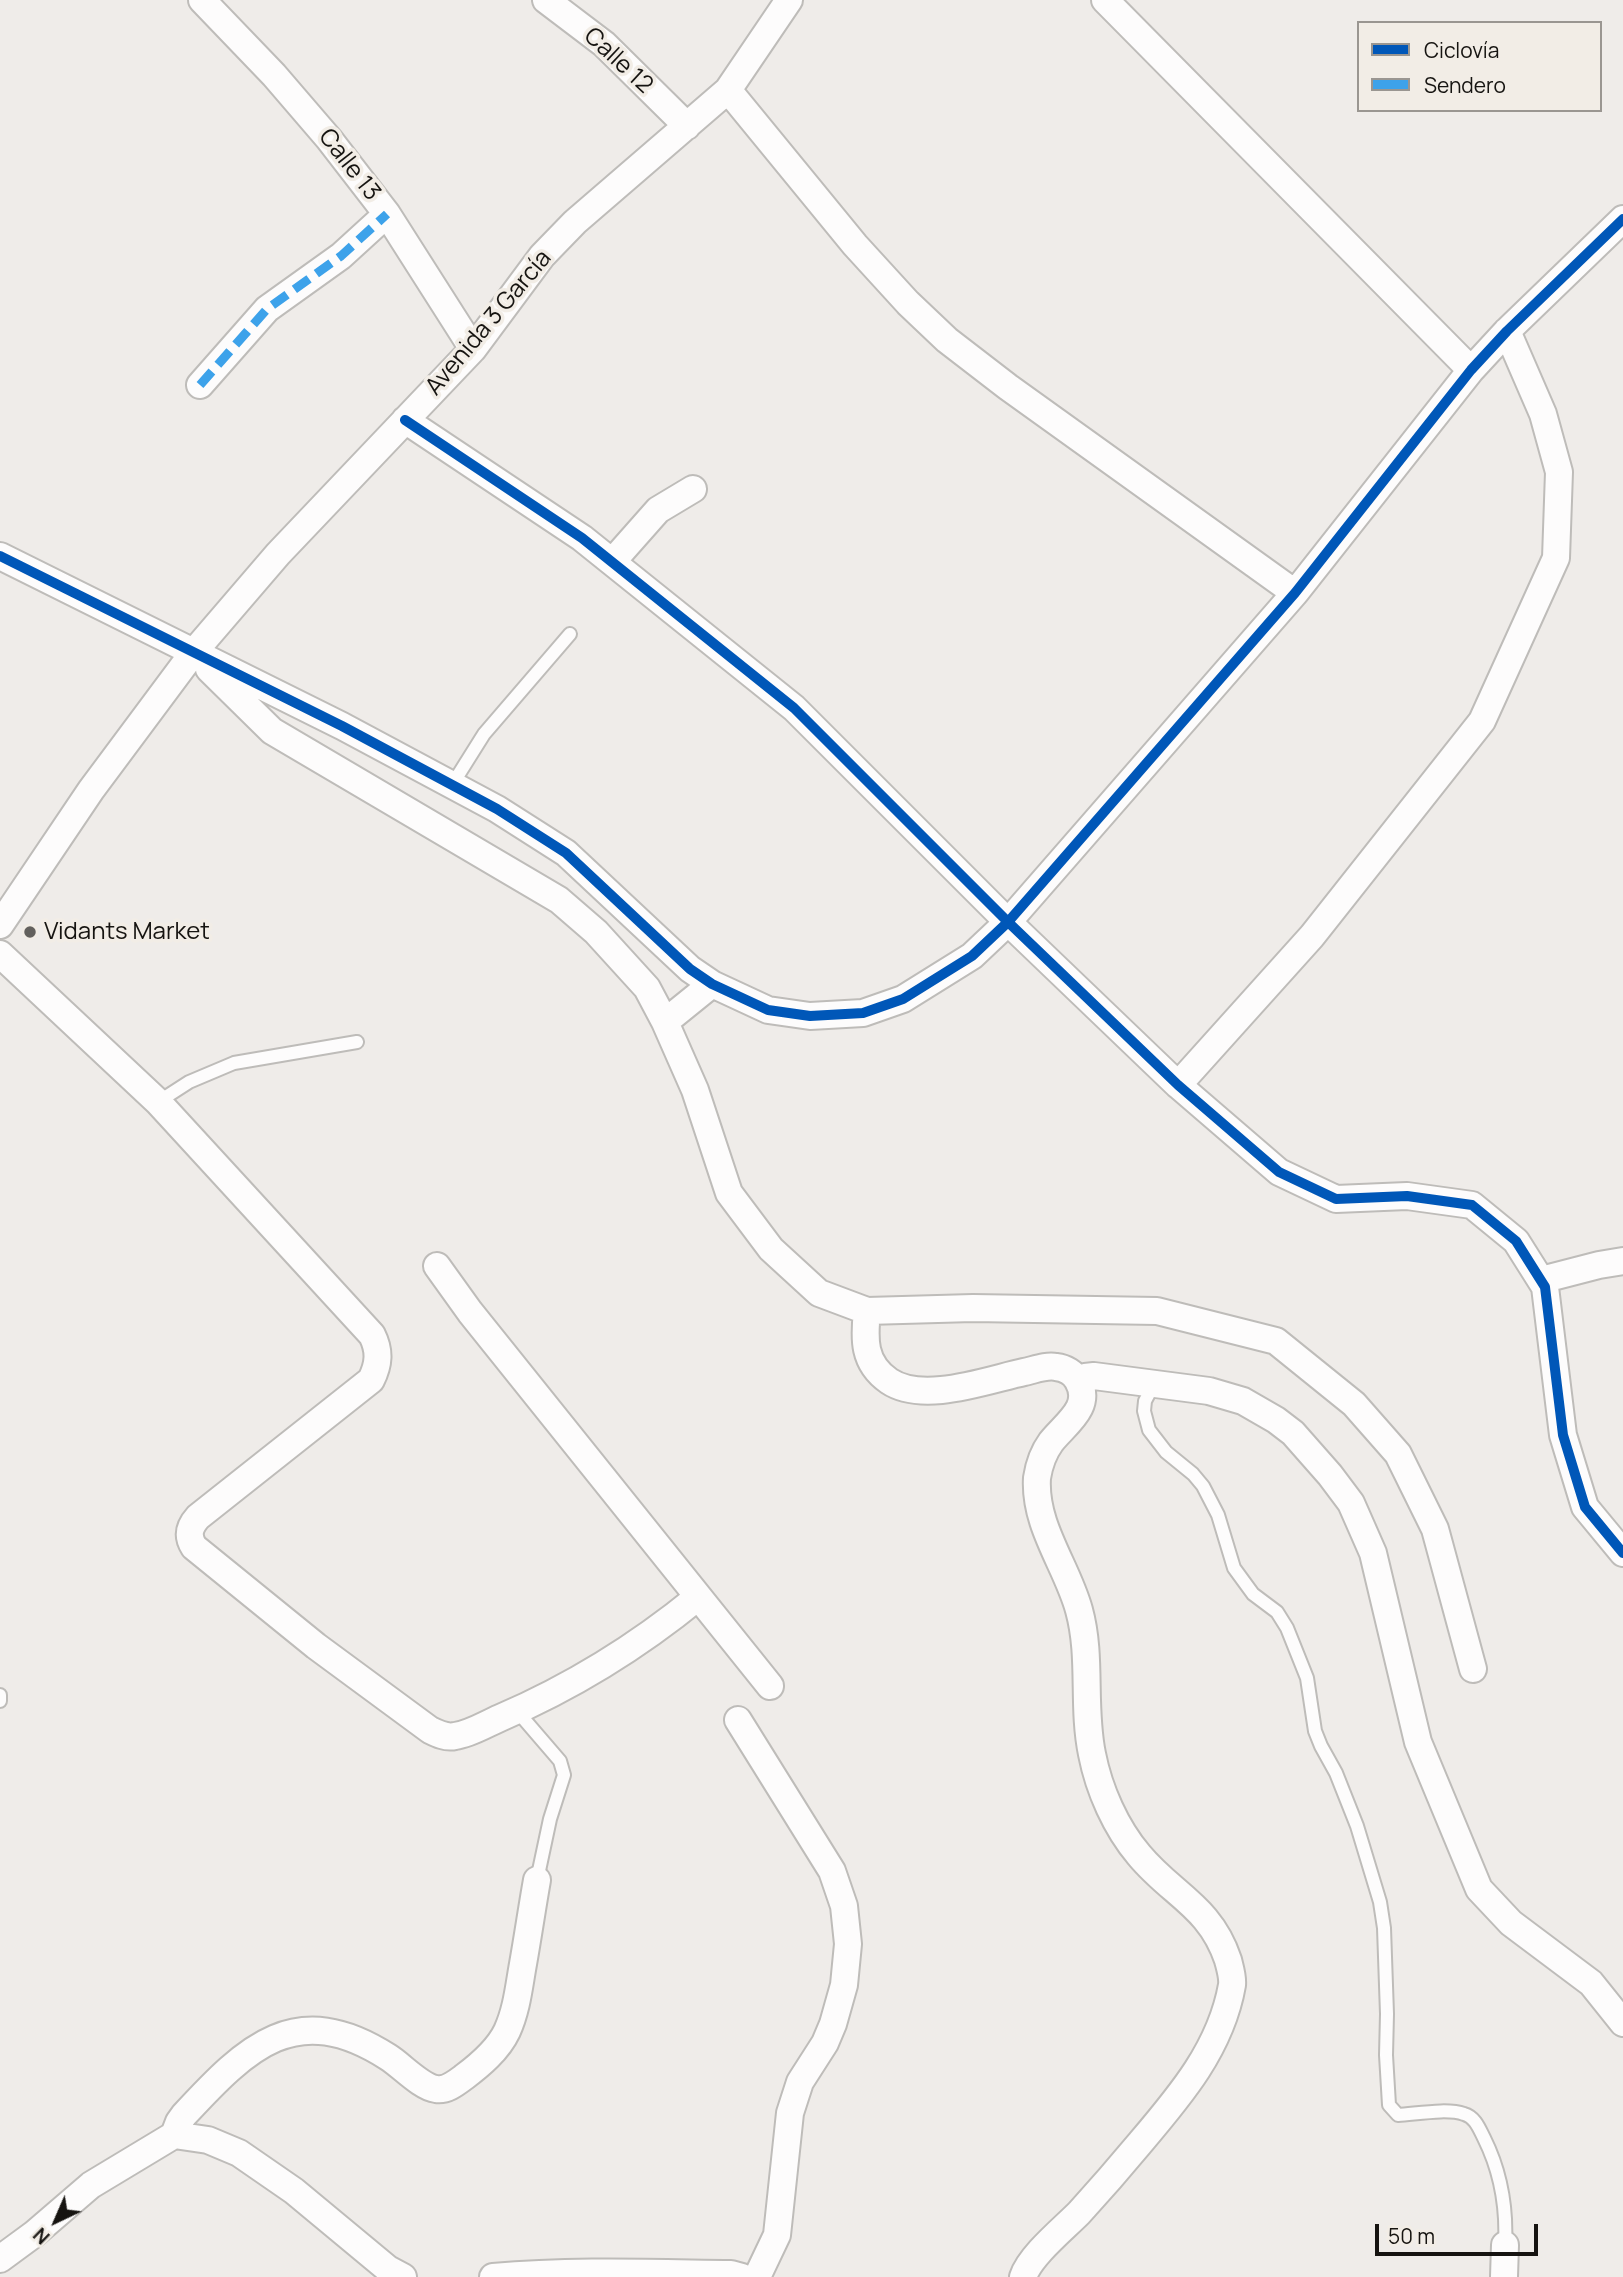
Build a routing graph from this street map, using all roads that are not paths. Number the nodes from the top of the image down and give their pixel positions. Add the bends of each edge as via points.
1 (202, 0) edge
2 (546, 0) edge
3 (789, 0) edge
4 (1105, 0) edge
5 (728, 90) junction
6 (687, 126) junction
7 (387, 214) junction
8 (1623, 219) edge
9 (1507, 331) junction
10 (473, 349) junction
11 (1471, 370) junction
12 (200, 385) dead end
13 (405, 420) junction
14 (693, 489) dead end
15 (0, 556) edge
16 (612, 562) junction
17 (1295, 593) junction
18 (570, 634) dead end
19 (193, 653) junction
20 (452, 785) junction
21 (1008, 922) junction
22 (0, 925) edge
23 (0, 954) edge
24 (712, 984) junction
25 (665, 1022) junction
26 (357, 1042) dead end
27 (1178, 1085) junction
28 (158, 1102) junction
29 (1623, 1261) edge
30 (437, 1266) dead end
31 (1541, 1280) junction
32 (867, 1311) junction
33 (1079, 1382) junction
34 (1155, 1382) junction
35 (1623, 1553) edge
36 (698, 1597) junction
37 (1473, 1669) dead end
38 (770, 1686) dead end
39 (0, 1695) edge
40 (0, 1701) edge
41 (517, 1711) junction
42 (738, 1720) dead end
43 (537, 1880) joint
44 (1623, 2024) edge
45 (174, 2135) junction
46 (1505, 2245) joint
47 (0, 2259) edge
48 (403, 2277) edge
49 (492, 2277) edge
50 (742, 2277) edge
51 (757, 2277) edge
52 (1023, 2277) edge
53 (1504, 2277) edge

1 - 7 street, Calle 13 via 290,93
2 - 6 street, Calle 12 via 604,44
3 - 5 street, Avenida 3 García
4 - 11 street
5 - 6 street, Avenida 3 García
5 - 17 street via 855,245 947,340
6 - 10 street, Avenida 3 García via 542,256
7 - 10 street, Calle 13
7 - 12 street via 341,256 267,309
8 - 9 street
9 - 11 street
9 - 27 street via 1543,414 1559,471 1556,558 1482,720 1312,936
10 - 13 street, Avenida 3 García
11 - 17 street
13 - 16 street
13 - 19 street, Avenida 3 García via 278,554
14 - 16 street via 658,510
15 - 19 street
16 - 21 street via 794,708
17 - 21 street
18 - 20 lane via 484,734
19 - 20 street
19 - 22 street, Avenida 3 García via 91,790
19 - 25 street via 272,731 559,900 596,932 647,988
20 - 24 street via 566,853 671,953
21 - 24 street via 961,964 904,999 863,1013 810,1016 768,1010
21 - 27 street
23 - 28 street
24 - 25 street
25 - 32 street via 695,1090 729,1193 771,1249 819,1293
26 - 28 lane via 234,1063 189,1082
27 - 31 street via 1279,1172 1336,1199 1407,1196 1472,1205 1516,1241
28 - 41 street via 372,1335 378,1352 376,1370 363,1388 198,1517 190,1529 191,1542 306,1638 438,1734 458,1736
29 - 31 street
30 - 36 street
31 - 35 street via 1563,1435 1585,1507
32 - 33 street via 867,1356 884,1378 906,1390 944,1390 1048,1367 1066,1370
32 - 37 street via 1157,1311 1276,1341 1354,1404 1398,1454 1435,1529
33 - 34 street via 1094,1376
33 - 52 street via 1082,1396 1077,1412 1049,1444 1037,1492 1039,1509 1079,1608 1087,1653 1092,1757 1124,1835 1153,1871 1210,1923 1233,1982 1214,2040 1192,2080 1096,2194 1031,2261
34 - 44 street via 1226,1395 1258,1409 1293,1433 1351,1503 1373,1552 1418,1742 1479,1889 1511,1923 1591,1983
34 - 46 lane via 1145,1401 1149,1430 1203,1486 1218,1515 1234,1568 1287,1628 1304,1670 1315,1731 1357,1826 1384,1928 1390,2105 1398,2115 1455,2112 1475,2121 1500,2181
36 - 38 street
36 - 41 street via 608,1663
39 - 40 lane
41 - 43 lane via 559,1760 565,1775
42 - 51 street via 832,1871 844,1906 848,1944 844,1985 833,2024 800,2082 790,2113 777,2235
43 - 45 street via 516,2007 506,2032 475,2069 453,2085 430,2088 356,2039 309,2029 282,2035 238,2061 184,2115
45 - 47 street via 91,2185
45 - 48 street via 208,2140 239,2153
46 - 53 street
49 - 50 street via 623,2272

